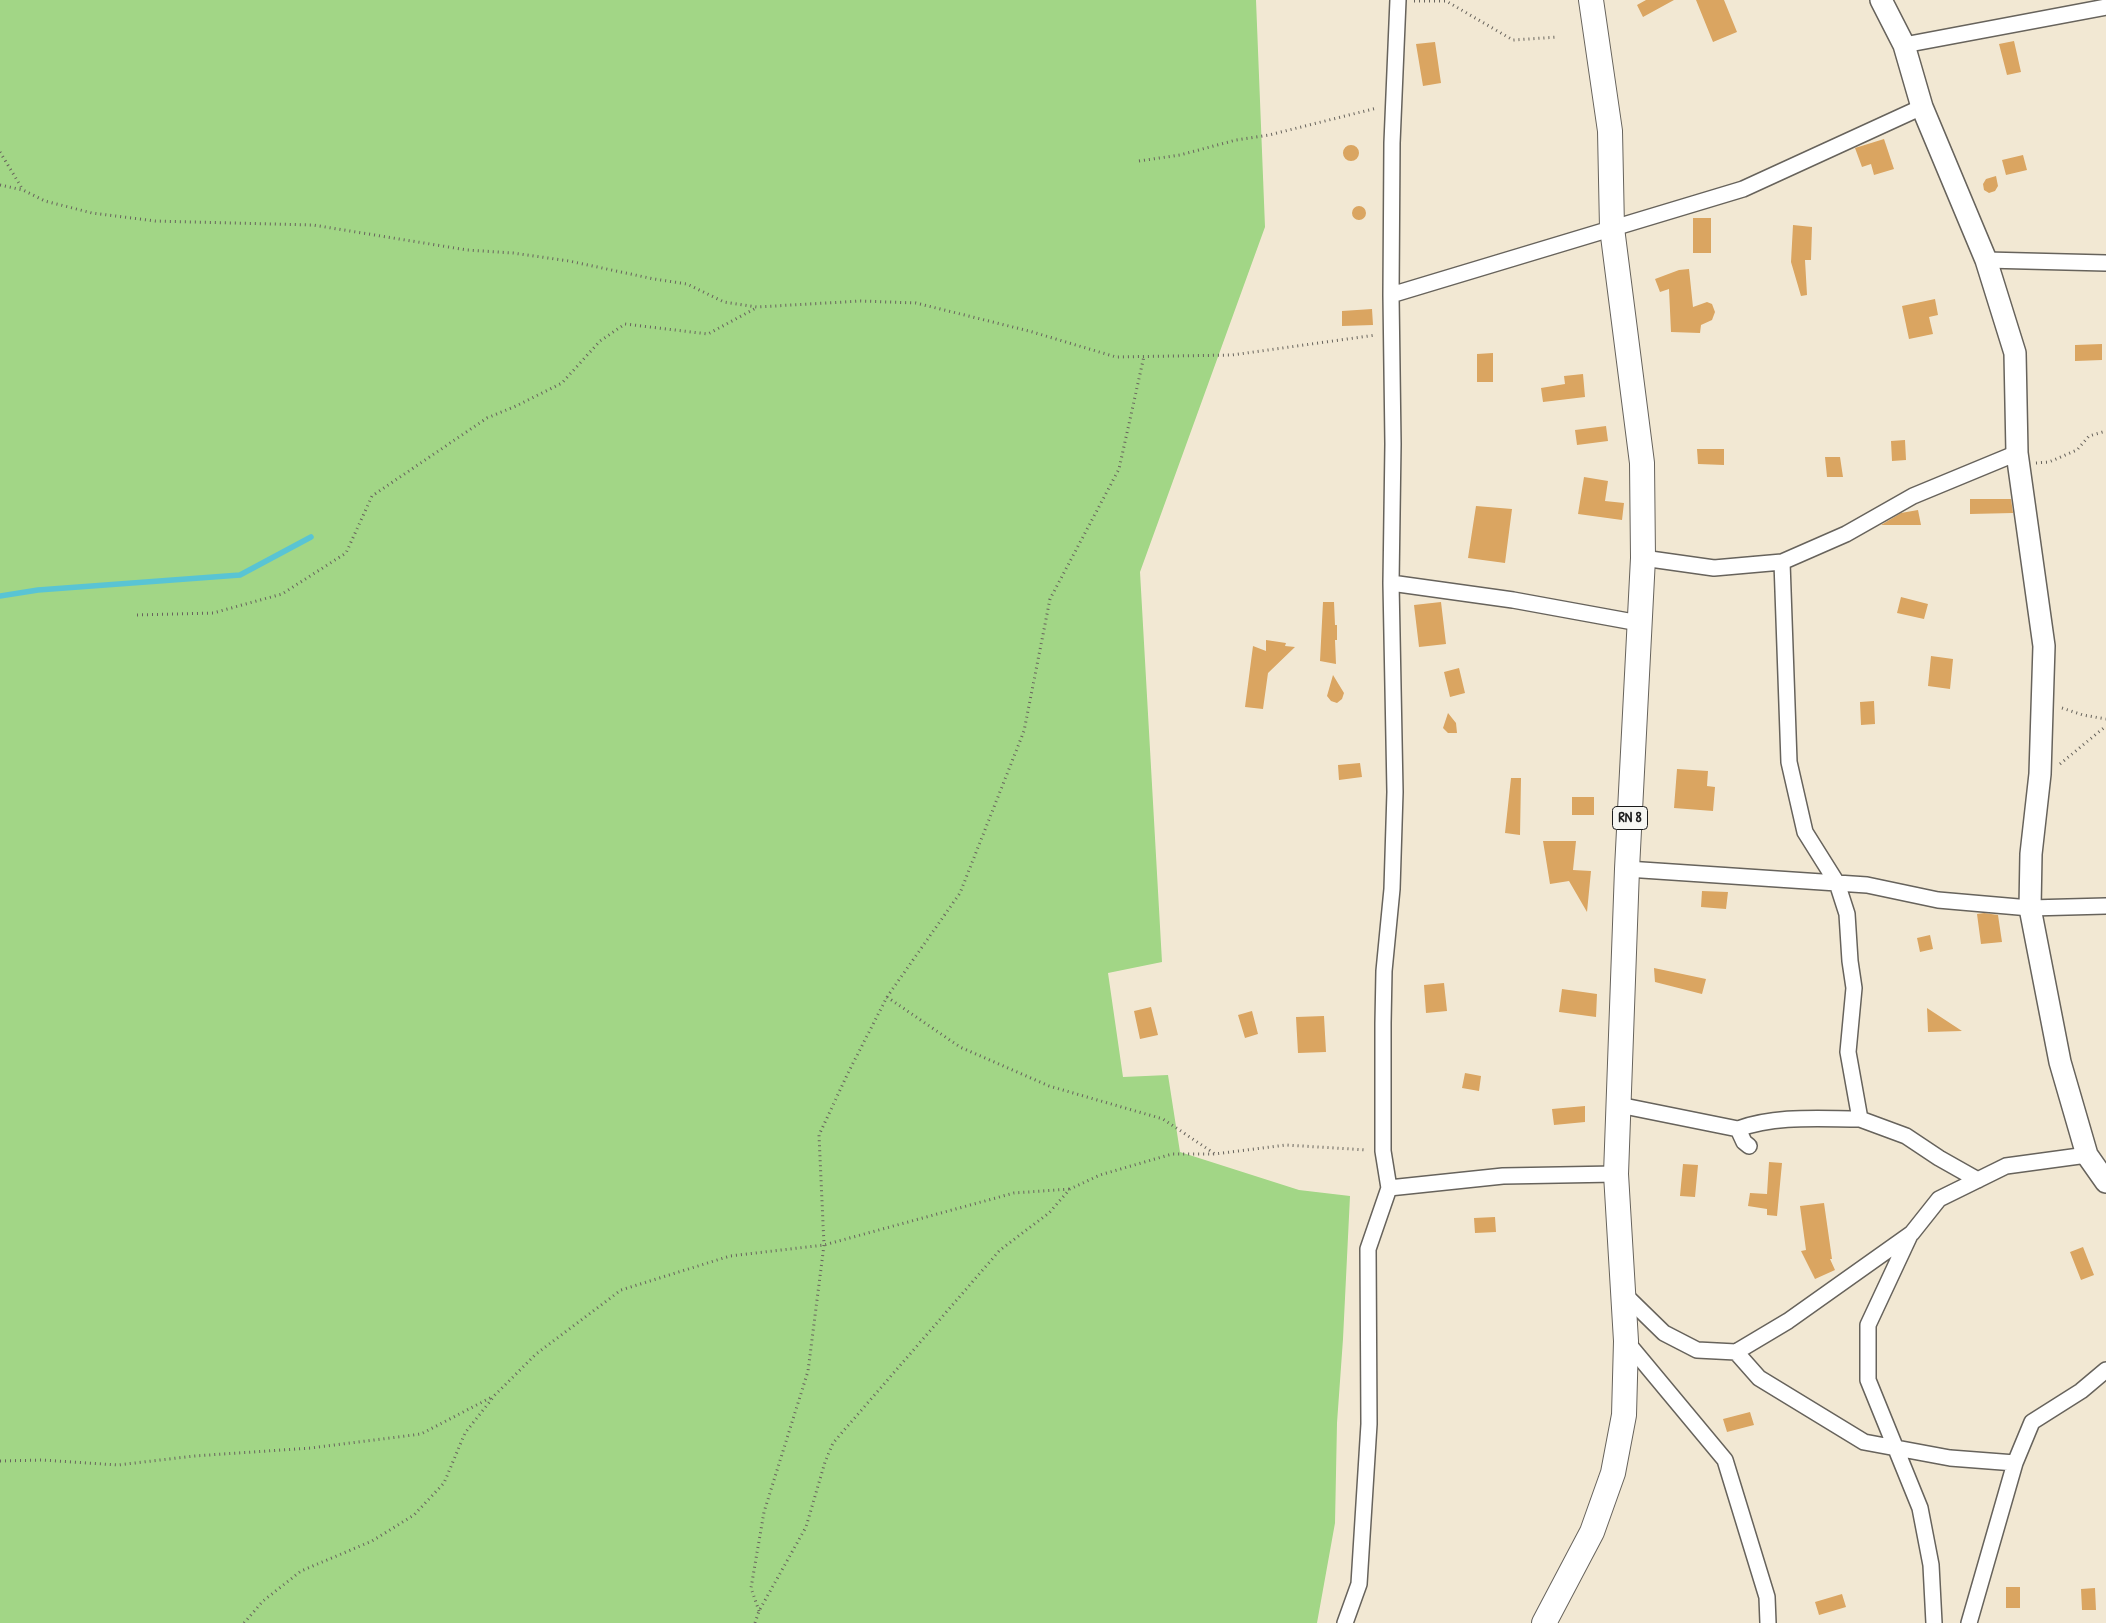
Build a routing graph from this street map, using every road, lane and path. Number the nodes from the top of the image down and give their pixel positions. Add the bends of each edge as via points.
1 (1398, 0) edge
2 (1591, 0) edge
3 (1881, 0) edge
4 (2106, 7) edge
5 (1558, 37) dead end
6 (1904, 45) junction
7 (1394, 104) junction
8 (1922, 107) junction
9 (0, 152) edge
10 (1139, 161) dead end
11 (0, 185) edge
12 (23, 190) junction
13 (1612, 228) junction
14 (1986, 260) junction
15 (2106, 263) edge
16 (1391, 295) junction
17 (757, 307) junction
18 (1392, 333) junction
19 (1144, 356) junction
20 (2106, 431) edge
21 (2017, 458) junction
22 (1643, 558) junction
23 (1782, 562) junction
24 (1390, 583) junction
25 (137, 615) dead end
26 (1639, 623) junction
27 (2042, 701) junction
28 (2106, 719) edge
29 (2106, 726) edge
30 (2039, 781) junction
31 (1627, 869) junction
32 (1838, 883) junction
33 (2106, 906) edge
34 (2030, 908) junction
35 (887, 997) junction
36 (1619, 1105) junction
37 (1860, 1120) junction
38 (1738, 1129) junction
39 (1750, 1146) dead end
40 (1383, 1151) junction
41 (1216, 1154) junction
42 (2087, 1155) junction
43 (1616, 1174) junction
44 (1978, 1180) junction
45 (2106, 1182) edge
46 (1389, 1188) junction
47 (1070, 1189) junction
48 (1912, 1233) junction
49 (824, 1245) junction
50 (1623, 1293) junction
51 (1626, 1341) junction
52 (1736, 1352) junction
53 (2106, 1370) edge
54 (495, 1395) junction
55 (1896, 1448) junction
56 (0, 1460) edge
57 (2015, 1463) junction
58 (759, 1610) junction
59 (244, 1623) edge
60 (756, 1623) edge
61 (1345, 1623) edge
62 (1544, 1623) edge
63 (1768, 1623) edge
64 (1934, 1623) edge
65 (1969, 1623) edge

1 - 5 path via 1446,1 1513,40
1 - 7 street
2 - 13 main road, RN 8 via 1610,131
3 - 6 street
4 - 6 street
6 - 8 street
7 - 10 path via 1269,135
7 - 16 street
8 - 13 street via 1743,189
8 - 14 street
9 - 12 path
11 - 12 path
12 - 17 path via 45,202 155,221 313,225 467,250 570,261 688,284 724,302
13 - 16 street
13 - 22 main road, RN 8 via 1642,463
14 - 15 street
14 - 21 street via 2015,353
16 - 18 street
17 - 19 path via 861,301 916,303 1029,330 1116,357
17 - 25 path via 708,334 625,324 600,341 562,383 487,418 372,496 346,553 282,594 213,613
18 - 19 path via 1232,354
18 - 24 street
19 - 35 path via 1119,469 1050,599 1024,731 960,893
20 - 21 path via 2089,436 2078,450 2049,462
21 - 23 street via 1913,496 1846,534
21 - 27 street via 2044,646
22 - 23 street via 1714,568
22 - 26 main road, RN 8
23 - 32 street via 1789,762 1804,832
24 - 26 street via 1513,600
24 - 40 street via 1394,792 1392,889 1384,971
26 - 31 main road, RN 8
27 - 28 path
27 - 30 street
29 - 30 path
30 - 34 street
31 - 32 street
31 - 36 main road, RN 8
32 - 34 street via 1867,885 1938,900
32 - 37 street via 1847,914 1854,988 1848,1052
33 - 34 street
34 - 42 street via 2060,1062
35 - 41 path via 960,1046 1049,1086 1163,1119
35 - 49 path via 819,1135
36 - 38 street
36 - 43 main road, RN 8
37 - 38 street via 1797,1119 1752,1124
37 - 44 street via 1906,1136
38 - 39 street via 1744,1142
40 - 41 path via 1286,1144
40 - 46 street
41 - 47 path via 1172,1154 1100,1175
42 - 44 street via 2006,1166
42 - 45 street
43 - 46 street via 1503,1176
43 - 50 main road, RN 8
44 - 48 street via 1939,1199
46 - 61 street via 1368,1249 1369,1424 1359,1584
47 - 49 path via 1014,1193
47 - 58 path via 1049,1213 1000,1250 833,1443 806,1527
48 - 52 street via 1788,1321
48 - 55 street via 1868,1325 1868,1380
49 - 54 path via 730,1256 621,1290 536,1354
49 - 58 path via 808,1371 764,1512 751,1588
50 - 51 main road, RN 8
50 - 52 street via 1664,1333 1697,1350
51 - 62 main road, RN 8 via 1624,1415 1614,1473 1592,1532
51 - 63 street via 1725,1460 1767,1597
52 - 55 street via 1759,1378 1864,1442
53 - 57 street via 2081,1391 2032,1422
54 - 56 path via 421,1434 311,1448 118,1465
54 - 59 path via 465,1433 444,1483 414,1514 372,1541 302,1571 263,1601
55 - 57 street via 1950,1458
55 - 64 street via 1920,1508 1931,1565
57 - 65 street
58 - 60 path

